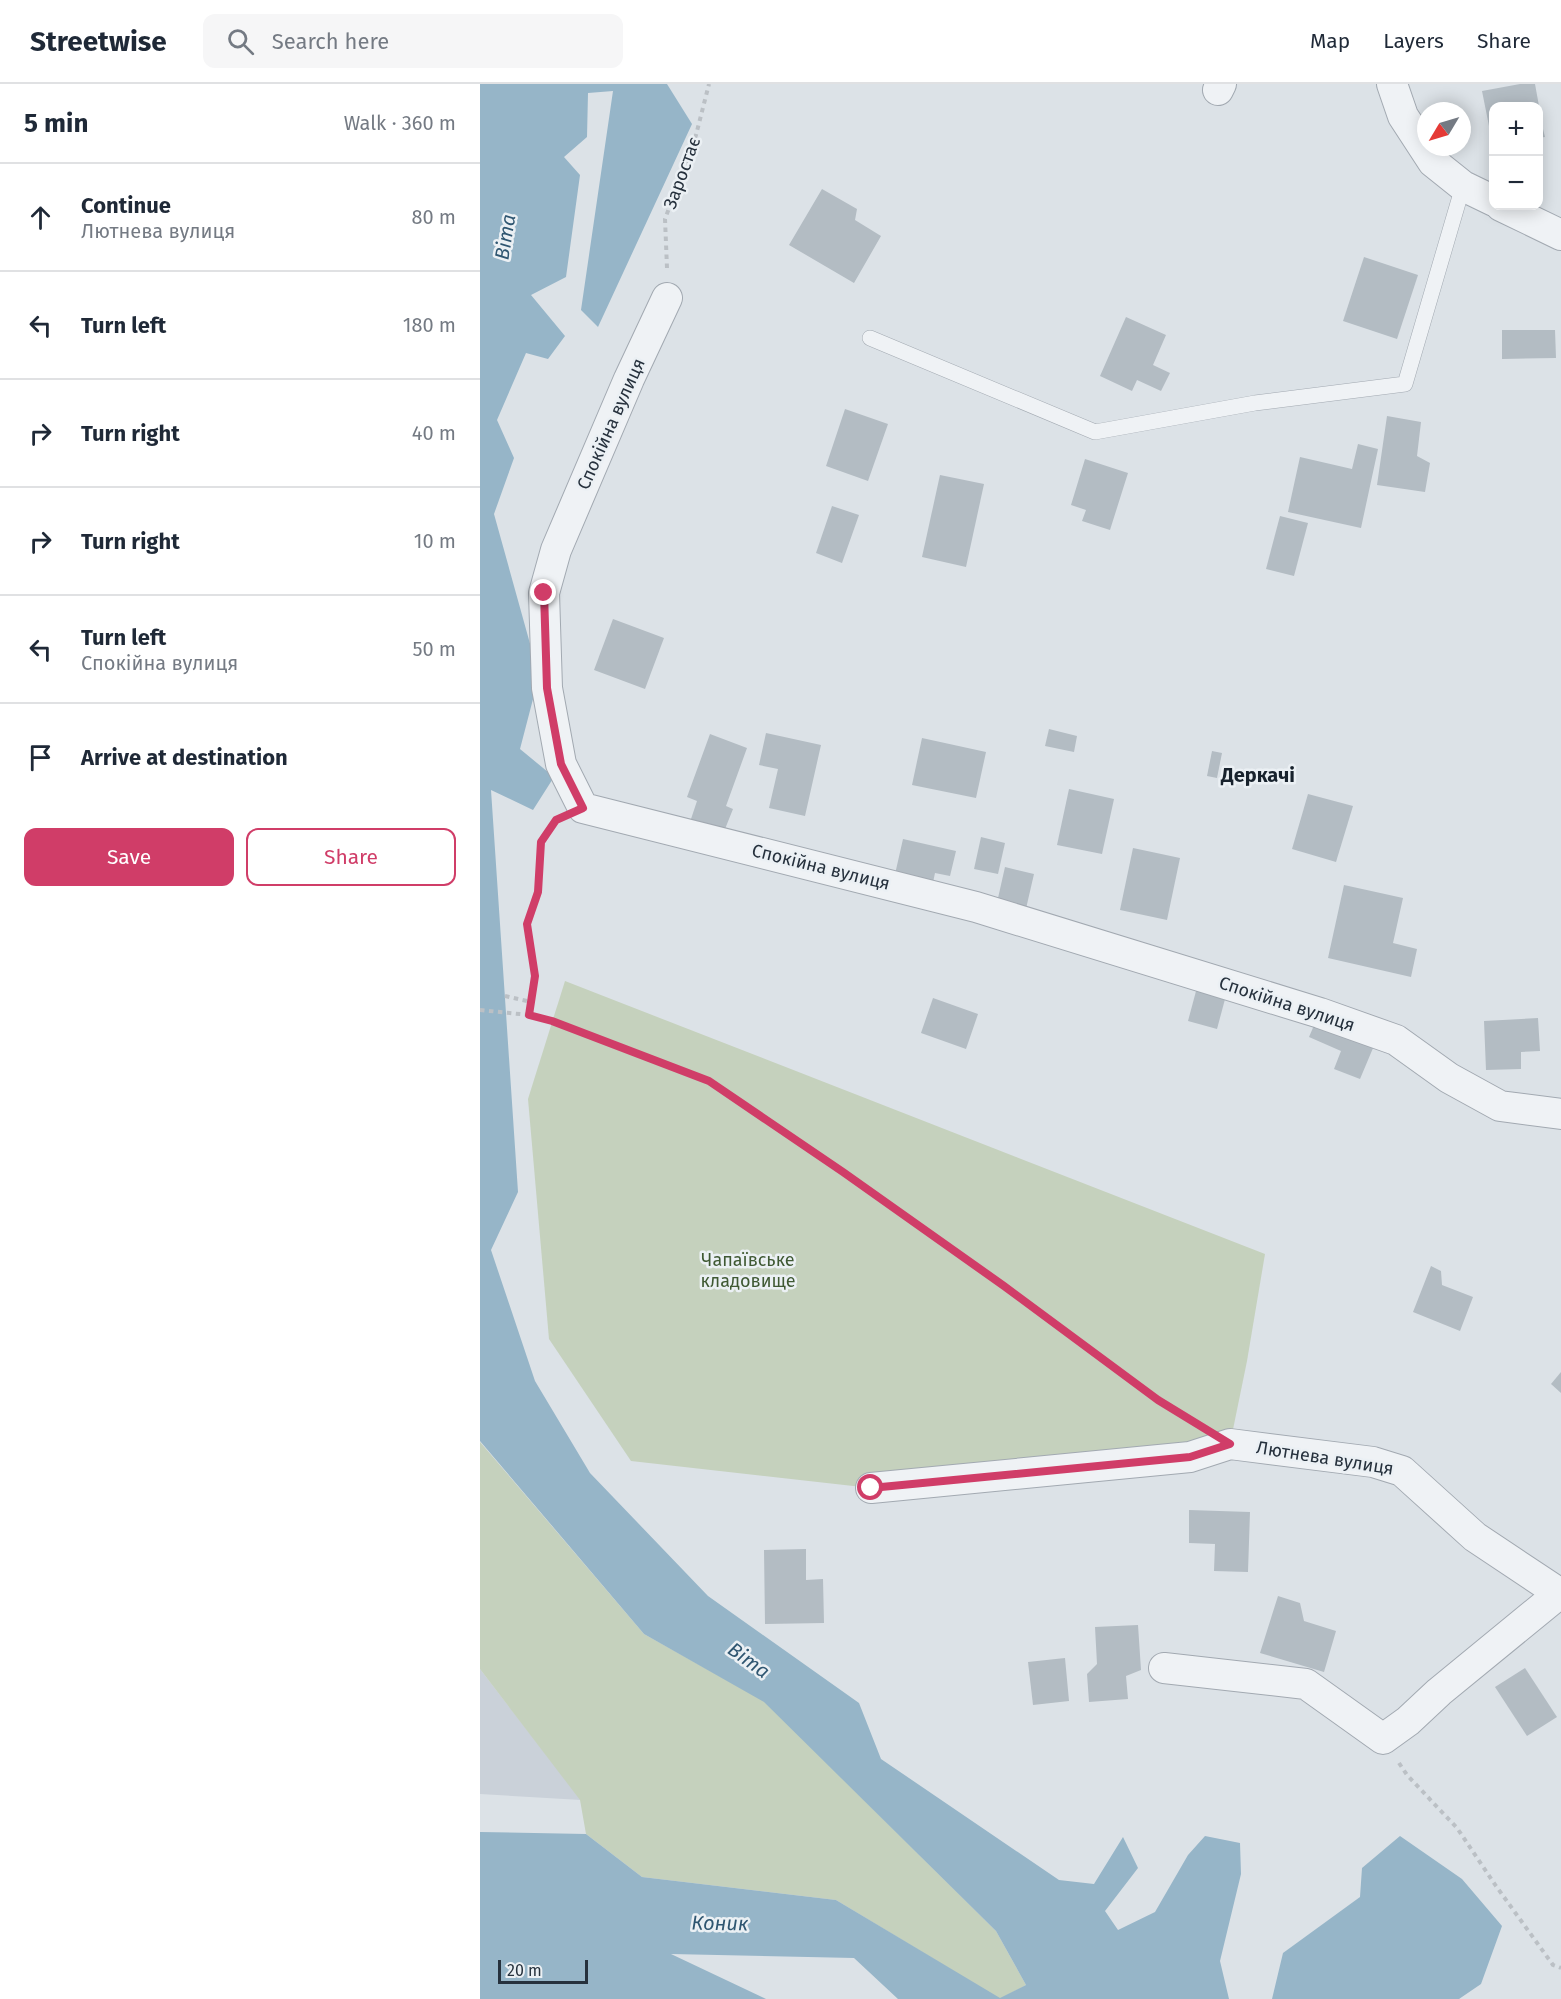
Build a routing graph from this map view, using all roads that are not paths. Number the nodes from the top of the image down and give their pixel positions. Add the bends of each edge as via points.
1 (1392, 84) edge
2 (1463, 186) junction
3 (1489, 199) edge
4 (1509, 210) edge
5 (1561, 235) edge
6 (667, 298) road end
7 (870, 338) dead end
8 (1561, 1114) edge
9 (871, 1488) dead end
10 (1560, 1592) edge
11 (1164, 1668) dead end

1 - 2 street via 1403,116 1433,162
2 - 3 street
2 - 7 lane via 1405,384 1255,403 1095,432
4 - 5 street
6 - 8 street, Спокійна вулиця via 556,550 544,593 547,688 561,764 583,808 976,907 1309,1010 1396,1040 1449,1078 1500,1106
9 - 10 street, Лютнева вулиця via 1190,1457 1230,1444 1373,1462 1402,1471 1476,1537
10 - 11 street, Лютнева вулиця via 1383,1739 1306,1684

